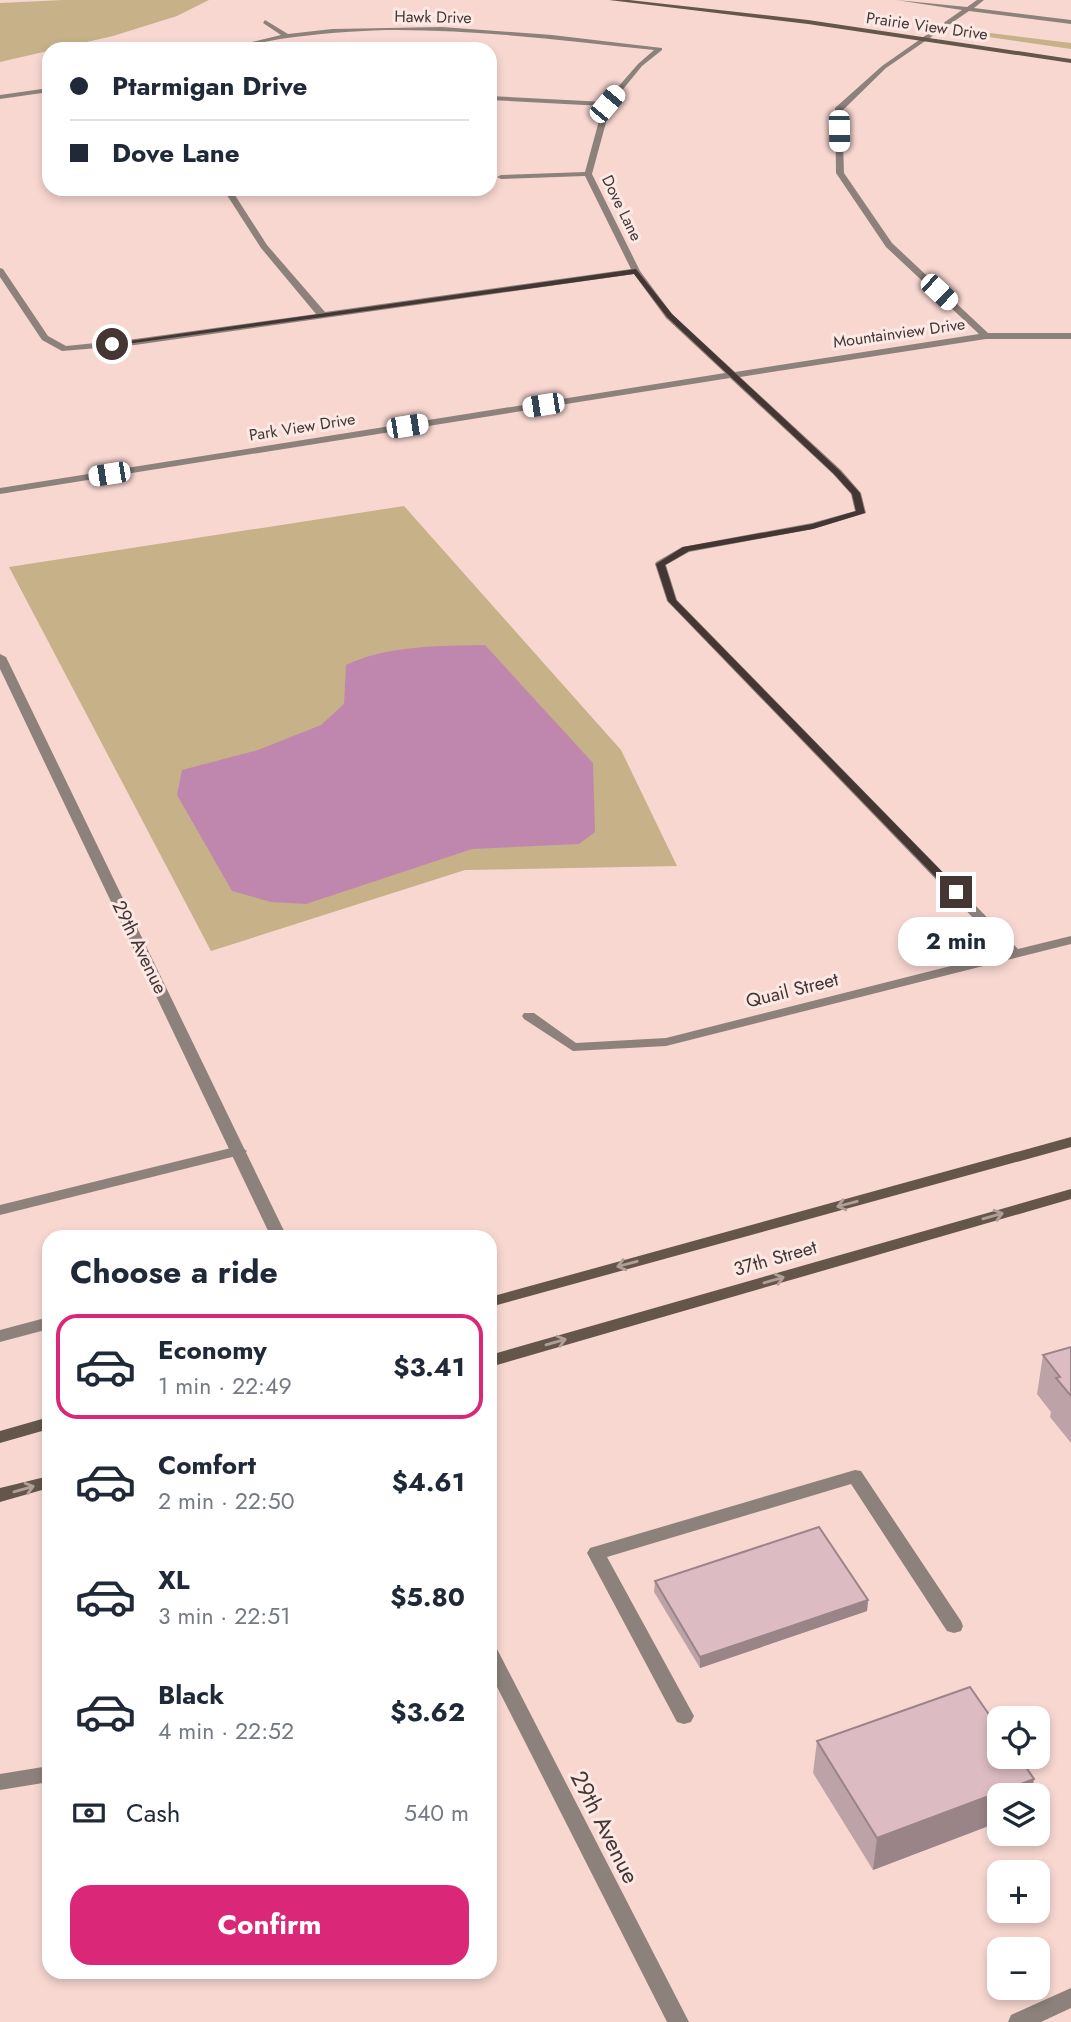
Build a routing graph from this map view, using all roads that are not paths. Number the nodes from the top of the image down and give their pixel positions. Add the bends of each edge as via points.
1 (612, 0) edge
2 (899, 0) edge
3 (981, 0) edge
4 (967, 9) junction
5 (265, 22) dead end
6 (1071, 22) edge
7 (288, 37) junction
8 (925, 40) junction
9 (262, 42) edge
10 (619, 44) joint
11 (1071, 61) edge
12 (42, 91) edge
13 (0, 97) edge
14 (497, 98) edge
15 (607, 104) junction
16 (589, 174) junction
17 (502, 177) dead end
18 (232, 196) edge
19 (0, 271) edge
20 (636, 271) junction
21 (322, 314) junction
22 (986, 336) junction
23 (1071, 336) edge
24 (733, 374) junction
25 (0, 491) edge
26 (0, 657) edge
27 (1071, 940) edge
28 (1015, 954) junction
29 (529, 1016) dead end
30 (1071, 1142) edge
31 (239, 1151) junction
32 (1071, 1194) edge
33 (0, 1210) edge
34 (276, 1230) edge
35 (497, 1300) edge
36 (42, 1325) edge
37 (0, 1336) edge
38 (497, 1359) edge
39 (42, 1425) edge
40 (0, 1437) edge
41 (42, 1484) edge
42 (0, 1495) edge
43 (954, 1626) dead end
44 (497, 1668) edge
45 (684, 1716) dead end
46 (42, 1775) edge
47 (0, 1782) edge
48 (1071, 1998) edge
49 (678, 2022) edge
50 (1019, 2022) edge

1 - 8 main road, Prairie View Drive
2 - 4 street
3 - 4 street
4 - 6 street
4 - 8 street
5 - 7 street
7 - 9 street, Hawk Drive
7 - 10 street, Hawk Drive via 423,29
8 - 11 main road, Prairie View Drive
8 - 22 street via 884,66 838,110 840,173 889,245
10 - 15 street, Dove Lane via 660,48
12 - 13 street
14 - 15 street
15 - 16 street, Dove Lane
16 - 17 street, Dove Lane
16 - 20 street, Dove Lane
18 - 21 street via 264,246
19 - 21 street via 45,338 65,349
20 - 21 street
20 - 24 street, Dove Lane via 669,316
22 - 23 street, Mountainview Drive
22 - 24 street, Mountainview Drive
24 - 25 street, Park View Drive
24 - 28 street, Dove Lane via 837,472 856,493 861,513 687,549 660,564 672,601
26 - 31 street, 29th Avenue
27 - 28 street, Quail Street
28 - 29 street, Quail Street via 666,1042 573,1047
30 -> 35 main road, 37th Street
31 - 33 street
31 - 34 street, 29th Avenue
38 -> 32 main road, 37th Street
36 - 37 street
39 - 40 main road
42 -> 41 main road
43 - 45 street via 855,1476 596,1553
44 - 49 street, 29th Avenue
46 - 47 street
48 - 50 street

